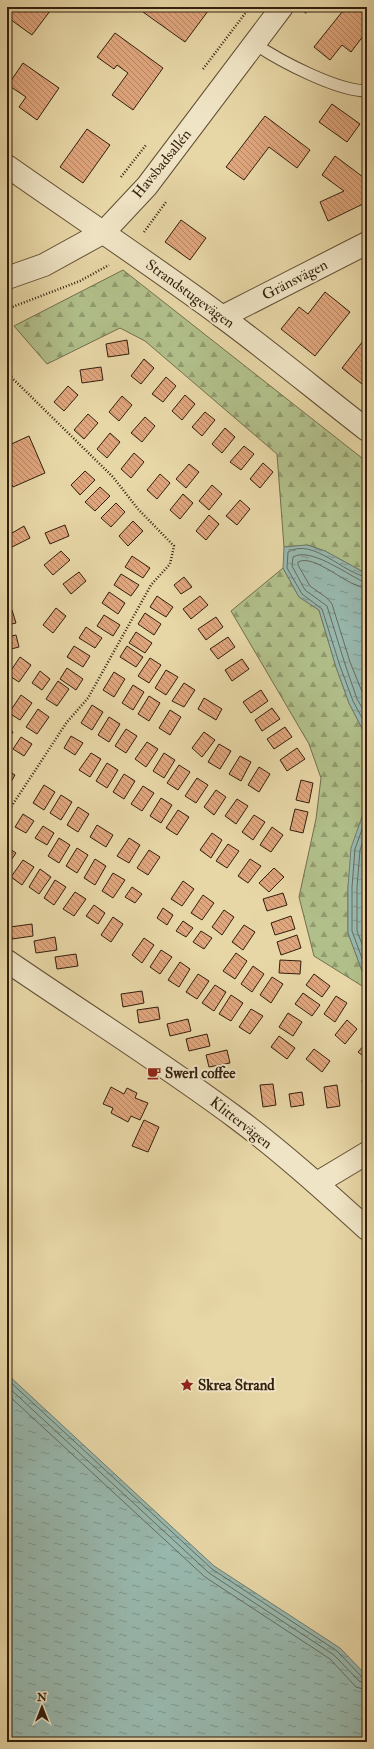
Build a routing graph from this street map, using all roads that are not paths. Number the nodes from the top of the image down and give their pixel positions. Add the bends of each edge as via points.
1 (282, 7) edge
2 (255, 44) junction
3 (367, 91) edge
4 (7, 166) edge
5 (104, 232) junction
6 (367, 243) edge
7 (7, 278) edge
8 (222, 317) junction
9 (367, 430) edge
10 (7, 961) edge
11 (367, 1153) edge
12 (317, 1183) junction
13 (367, 1229) edge

1 - 2 street, Havsbadsallén
2 - 3 lane via 310,74
2 - 5 street, Havsbadsallén via 147,186
4 - 5 street, Strandstugevägen
5 - 7 street, Havsbadsallén via 44,265
5 - 8 street, Strandstugevägen
6 - 8 street, Gränsvägen
8 - 9 street, Strandstugevägen
10 - 12 street, Klittervägen via 179,1076
11 - 12 street
12 - 13 street, Klittervägen

